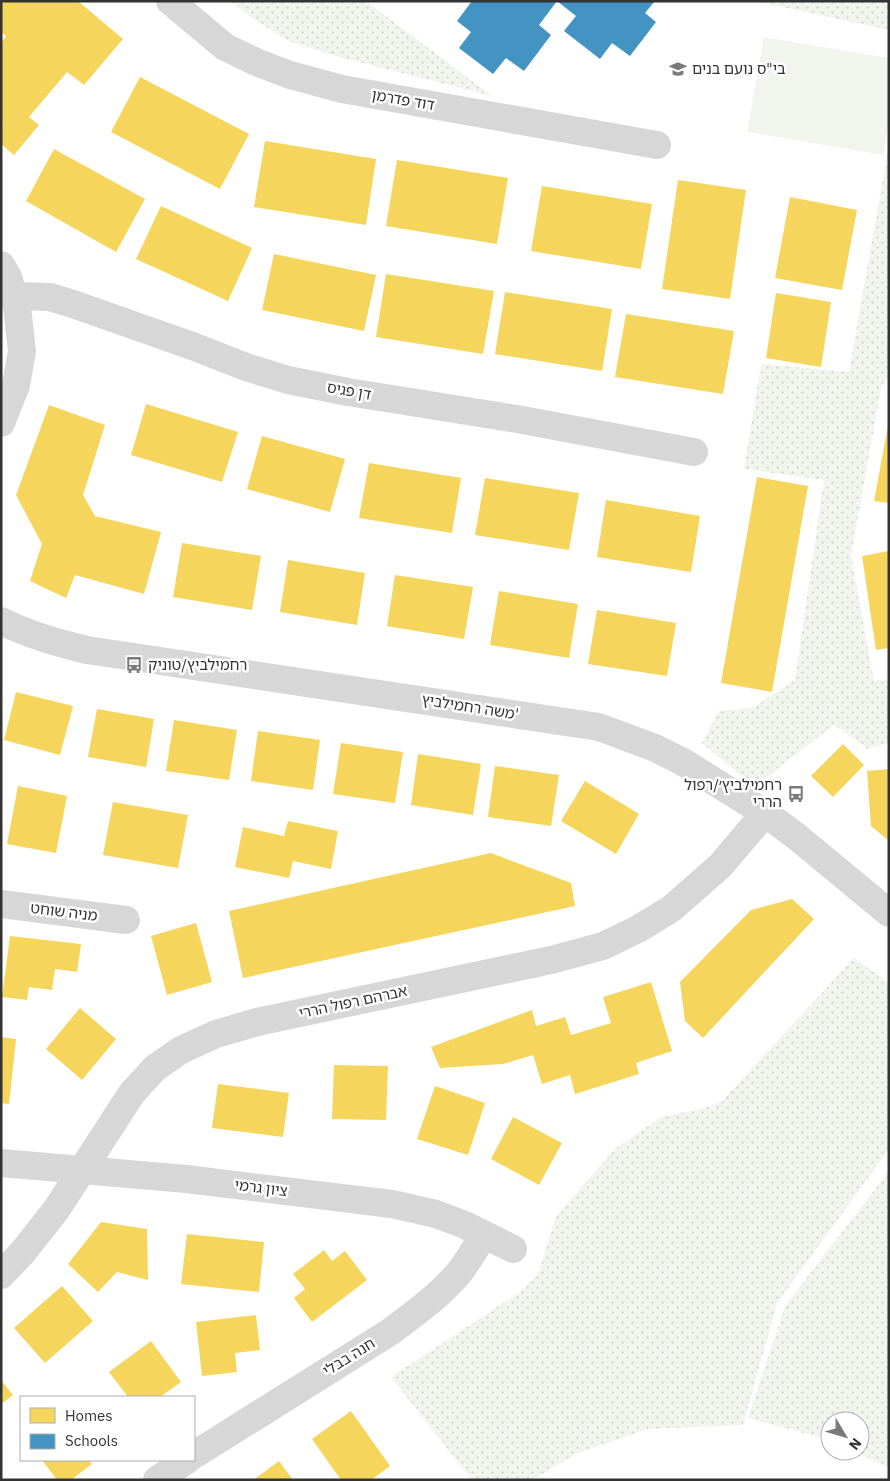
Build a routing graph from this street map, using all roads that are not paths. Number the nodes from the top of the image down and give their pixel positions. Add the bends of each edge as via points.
1 (170, 1) edge
2 (658, 145) dead end
3 (1, 265) edge
4 (14, 296) junction
5 (1, 423) edge
6 (694, 452) dead end
7 (1, 621) edge
8 (765, 813) junction
9 (1, 904) edge
10 (889, 914) edge
11 (126, 920) dead end
12 (1, 1163) edge
13 (82, 1169) junction
14 (484, 1235) junction
15 (512, 1249) dead end
16 (1, 1275) edge
17 (195, 1454) edge
18 (186, 1461) edge
19 (157, 1480) edge

1 - 2 street, דוד פדרמן via 225,47 290,74 342,89
3 - 4 street
4 - 5 street via 22,352 16,385
4 - 6 street, דן פגיס via 50,298 73,304 288,380
7 - 8 street, משה רחמילביץ' via 22,631 87,650 599,727 683,762
8 - 10 street, משה רחמילביץ'
8 - 13 street, אברהם רפול הררי via 720,866 671,909 603,946 551,960 257,1022 216,1034 181,1050 155,1068 132,1093
9 - 11 street, מניה שוחט
12 - 13 street, ציון גרמי
13 - 14 street, ציון גרמי via 392,1204 436,1214
13 - 16 street, אברהם רפול הררי via 56,1210
14 - 15 street, ציון גרמי
14 - 17 street, חנה בבלי via 459,1273 414,1314
18 - 19 street

